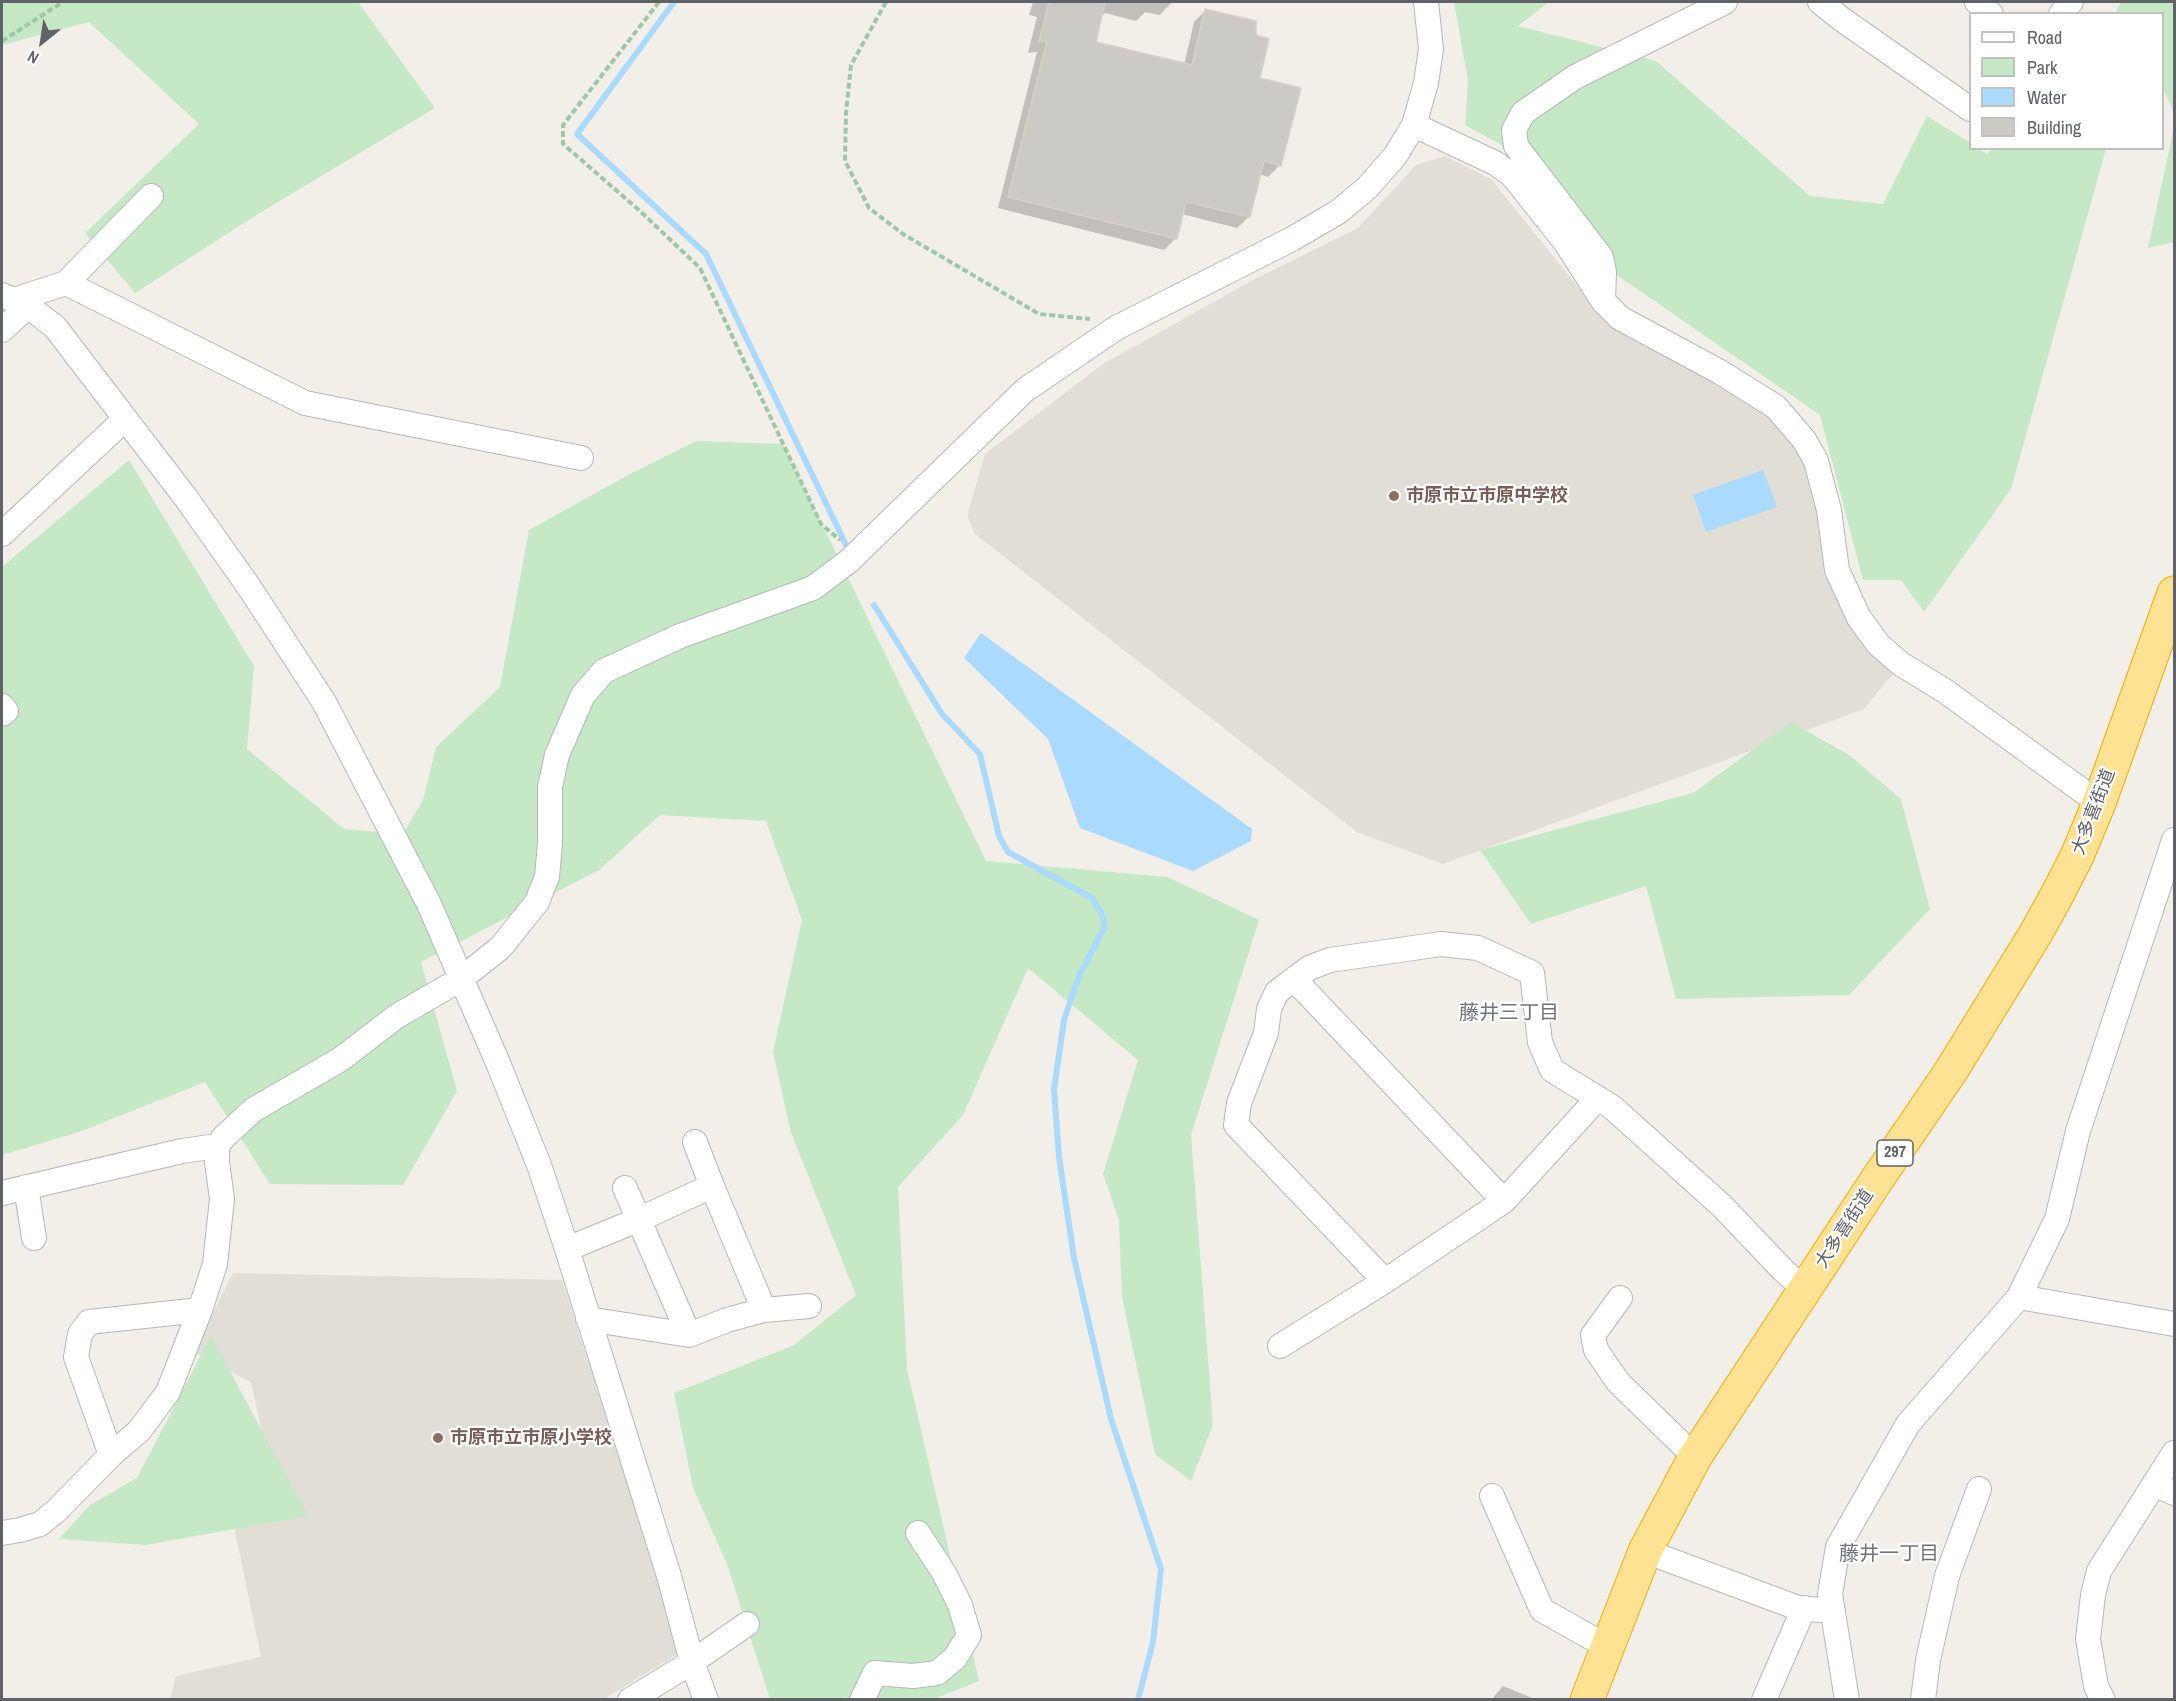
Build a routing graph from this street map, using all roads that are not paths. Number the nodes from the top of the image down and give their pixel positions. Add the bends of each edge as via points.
1 (1426, 2) edge
2 (1725, 2) edge
3 (1820, 2) edge
4 (1977, 2) edge
5 (1989, 12) edge
6 (1969, 108) edge
7 (1414, 124) junction
8 (151, 196) dead end
9 (66, 283) junction
10 (15, 300) edge
11 (1602, 301) junction
12 (2, 330) edge
13 (125, 419) junction
14 (581, 458) dead end
15 (2, 534) edge
16 (2175, 593) edge
17 (2, 706) edge
18 (2, 714) edge
19 (2099, 803) junction
20 (2175, 840) edge
21 (461, 979) junction
22 (1294, 979) junction
23 (1598, 1098) junction
24 (695, 1142) dead end
25 (217, 1146) junction
26 (712, 1186) junction
27 (26, 1187) junction
28 (625, 1188) dead end
29 (2, 1193) edge
30 (1504, 1201) junction
31 (640, 1219) junction
32 (34, 1238) dead end
33 (567, 1249) junction
34 (1385, 1281) junction
35 (1805, 1290) junction
36 (2019, 1297) junction
37 (1620, 1298) dead end
38 (809, 1306) dead end
39 (200, 1310) junction
40 (764, 1310) junction
41 (588, 1319) junction
42 (2175, 1324) edge
43 (689, 1335) junction
44 (1280, 1346) dead end
45 (2175, 1453) edge
46 (111, 1455) junction
47 (1695, 1457) junction
48 (2164, 1488) edge
49 (1979, 1490) dead end
50 (1492, 1496) dead end
51 (2, 1533) edge
52 (918, 1533) dead end
53 (1645, 1551) junction
54 (1804, 1608) junction
55 (1833, 1611) junction
56 (747, 1624) dead end
57 (1606, 1646) junction
58 (692, 1662) junction
59 (630, 1700) edge
60 (706, 1700) edge
61 (862, 1700) edge
62 (1587, 1700) edge
63 (1764, 1700) edge
64 (1847, 1700) edge
65 (1923, 1700) edge
66 (2103, 1700) edge

1 - 7 street via 1431,49
2 - 11 street via 1575,77 1523,114 1514,130 1516,146 1601,257
3 - 6 street
4 - 5 street
7 - 11 street via 1512,175 1566,243
7 - 21 street via 1395,156 1367,188 1338,212 1116,328 1025,390 857,554 813,588 680,636 604,671 583,695 557,755 550,787 547,877 537,902 501,947
8 - 9 street
9 - 10 street
9 - 14 street via 305,403
10 - 12 street
10 - 13 street via 56,327
11 - 19 street via 1620,318 1776,407 1805,441 1816,461 1829,510 1837,570 1858,618 1879,645
13 - 15 street
13 - 21 street via 249,587 324,702 429,904
16 - 19 highway, 大多喜街道 / 297
17 - 18 street via 6,711
19 - 35 highway, 大多喜街道 / 297 via 2077,856 2036,933 1951,1071
20 - 36 street via 2078,1131 2056,1219
21 - 25 street via 397,1016 341,1059 253,1110
21 - 33 street via 539,1165
22 - 23 street via 1330,960 1441,944 1478,948 1532,973 1540,1042 1552,1070
22 - 30 street
22 - 34 street via 1277,992 1269,1009 1266,1033 1239,1103 1236,1125
23 - 30 street
23 - 35 street via 1722,1206
24 - 26 street
25 - 27 street
25 - 39 street via 222,1199 215,1264
26 - 31 street
26 - 40 street
27 - 29 street
27 - 32 street
28 - 31 street
30 - 34 street
31 - 33 street
31 - 43 street
33 - 41 street
34 - 44 street
35 - 47 highway, 大多喜街道 / 297
36 - 42 street
36 - 55 street via 1908,1424 1838,1547 1830,1594
37 - 47 street via 1593,1335 1596,1350 1618,1382
38 - 40 street
39 - 46 street via 168,1392 138,1431
39 - 46 street via 89,1322 80,1334 76,1357
40 - 43 street
41 - 43 street
41 - 58 street
45 - 48 street
46 - 51 street via 40,1524
47 - 53 highway, 大多喜街道 / 297
48 - 66 street via 2099,1571 2088,1639 2096,1686
49 - 65 street via 1947,1576
50 - 57 street via 1542,1611
52 - 61 street via 944,1573 969,1635 955,1658 937,1673 875,1673
53 - 54 street
53 - 57 highway, 大多喜街道 / 297
54 - 55 street
54 - 63 street
55 - 64 street
56 - 58 street
57 - 62 highway, 大多喜街道 / 297
58 - 59 street
58 - 60 street

